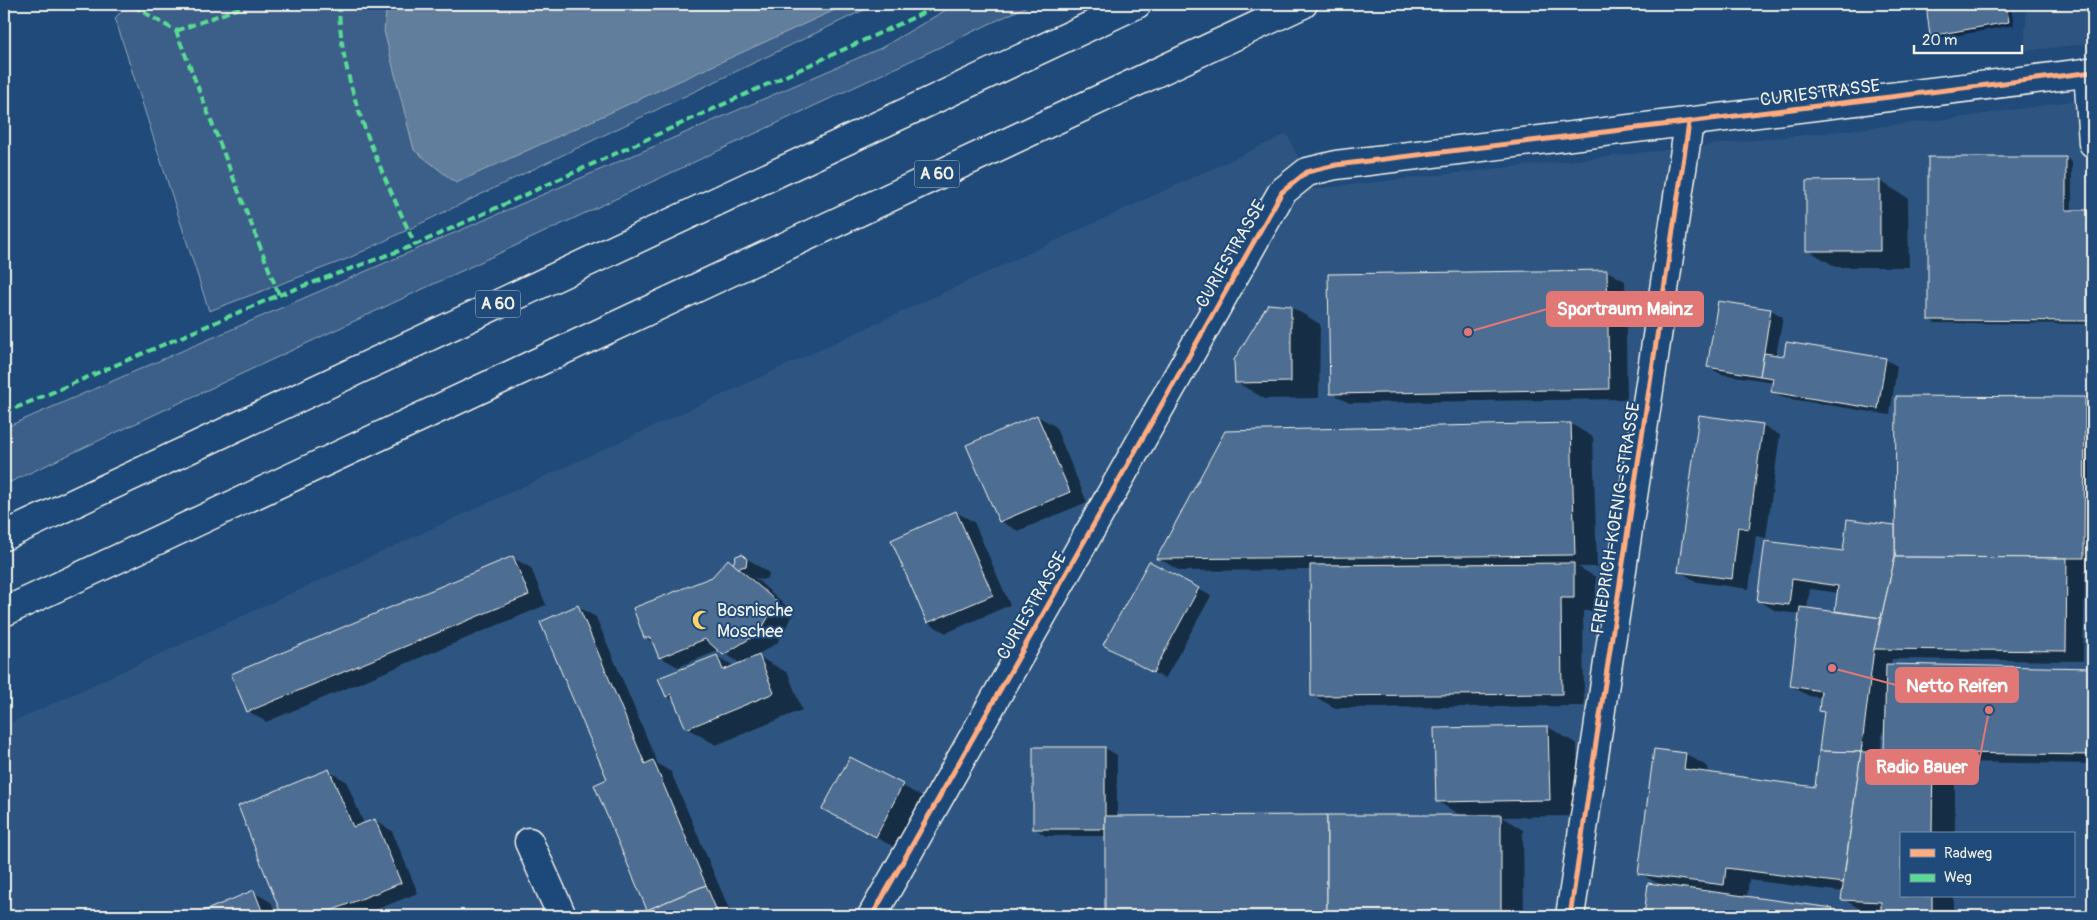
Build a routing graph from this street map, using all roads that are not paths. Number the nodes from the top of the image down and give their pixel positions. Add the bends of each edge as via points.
1 (1137, 4) edge
2 (1303, 4) edge
3 (2090, 72) edge
4 (1689, 123) junction
5 (2093, 142) edge
6 (4, 536) edge
7 (4, 612) edge
8 (529, 842) dead end
9 (562, 916) edge
10 (872, 916) edge
11 (1570, 916) edge

1 - 6 main road, A 60
2 - 7 main road, A 60
3 - 4 main road, CURIESTRASSE
3 - 5 main road
4 - 10 main road, CURIESTRASSE via 1336,165 1306,172 1282,192
4 - 11 main road, FRIEDRICH-KOENIG-STRASSE
8 - 9 main road

